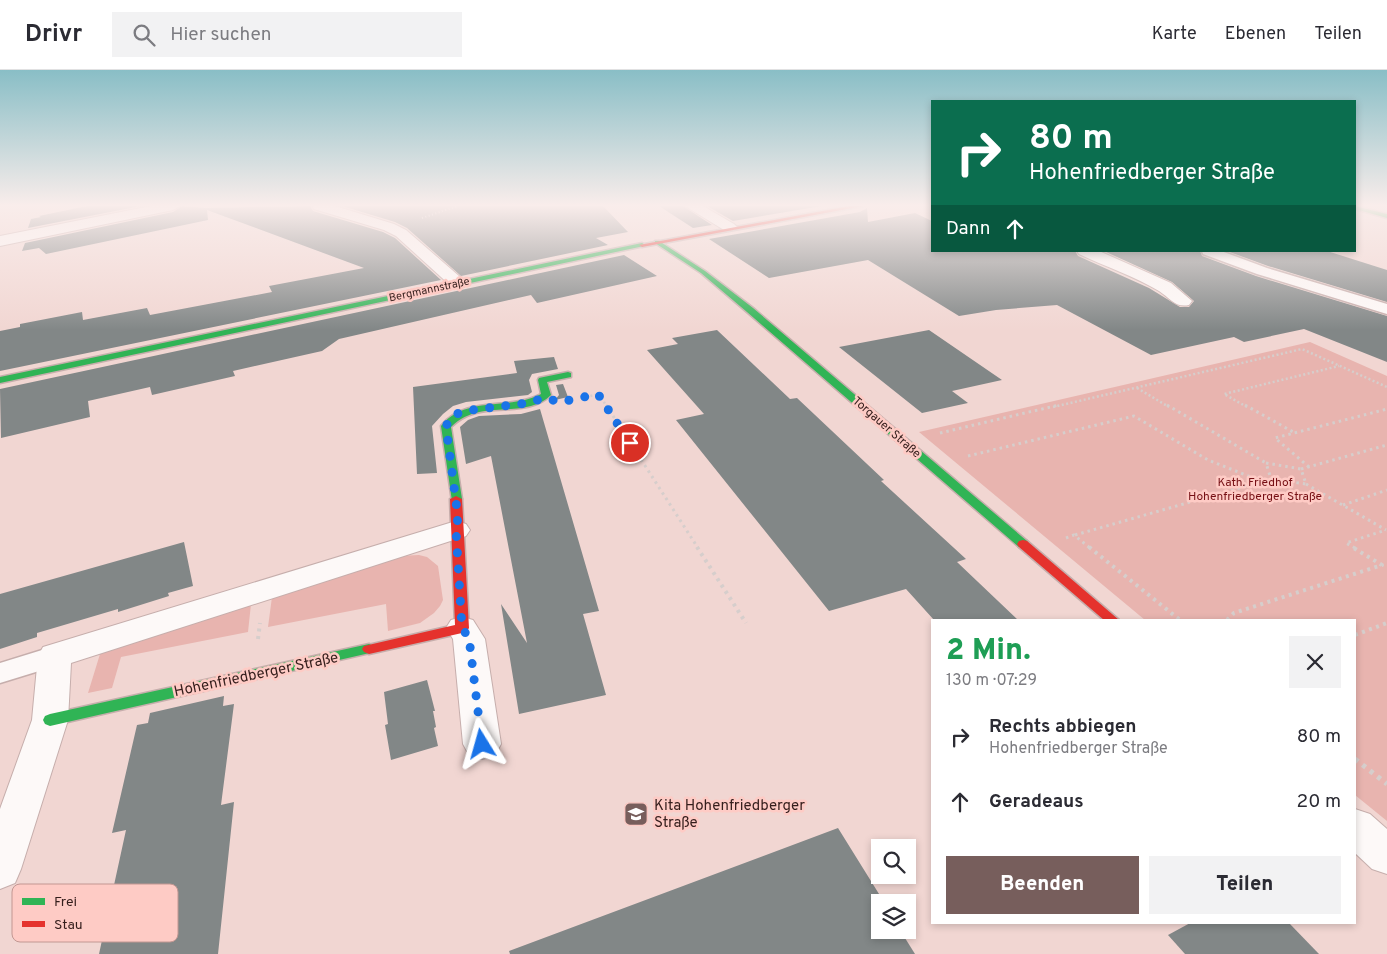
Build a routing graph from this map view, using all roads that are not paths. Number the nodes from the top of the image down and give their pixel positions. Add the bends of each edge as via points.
1 (417, 247) edge
2 (632, 247) edge
3 (665, 247) edge
4 (1087, 252) edge
5 (1211, 252) edge
6 (458, 283) junction
7 (1183, 301) dead end
8 (1387, 310) edge
9 (568, 375) dead end
10 (0, 380) edge
11 (456, 530) junction
12 (1111, 619) edge
13 (462, 628) junction
14 (54, 656) junction
15 (0, 673) edge
16 (50, 720) junction
17 (482, 744) dead end
18 (1356, 829) edge
19 (1387, 855) edge
20 (0, 869) edge

1 - 6 street
2 - 6 street, Bergmannstraße
3 - 12 street, Torgauer Straße via 750,310
4 - 7 street via 1165,287
5 - 8 lane
6 - 10 street, Bergmannstraße
9 - 11 street via 542,380 544,398 464,411 448,421 446,426 458,517
11 - 13 street
11 - 14 street
13 - 16 street, Hohenfriedberger Straße
13 - 17 street via 469,638
14 - 15 lane
14 - 16 street
16 - 20 street
18 - 19 street

